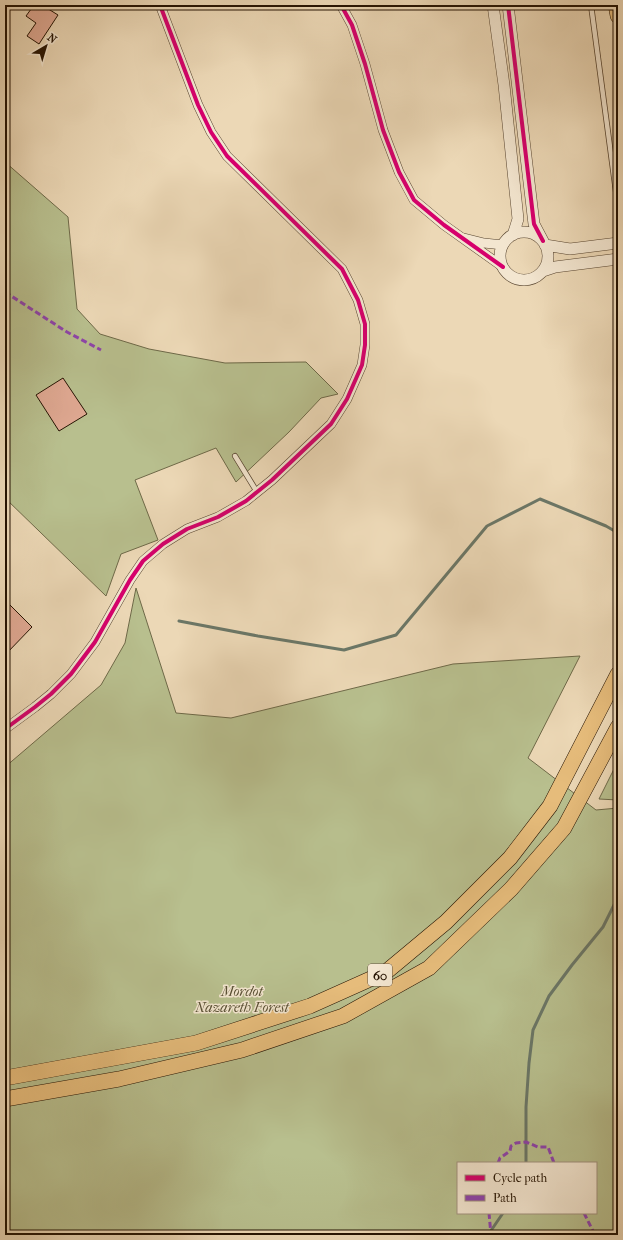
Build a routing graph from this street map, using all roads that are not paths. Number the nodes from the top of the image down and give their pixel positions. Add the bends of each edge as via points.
1 (160, 5) edge
2 (341, 5) edge
3 (493, 5) edge
4 (508, 5) edge
5 (591, 5) edge
6 (616, 5) edge
7 (618, 16) edge
8 (618, 207) edge
9 (513, 235) junction
10 (459, 237) junction
11 (544, 243) junction
12 (618, 243) edge
13 (503, 245) junction
14 (618, 259) edge
15 (503, 267) junction
16 (543, 271) junction
17 (235, 456) dead end
18 (257, 492) junction
19 (618, 674) edge
20 (618, 727) edge
21 (5, 729) edge
22 (5, 1078) edge
23 (5, 1098) edge

1 - 18 street via 198,105 211,132 227,156 342,269 358,300 365,324 362,365 347,400 331,424
2 - 10 street via 352,25 383,130 399,172 414,200
3 - 9 street via 518,219
4 - 11 street via 534,224
5 - 8 lane
6 - 7 highway
9 - 11 street via 520,232 529,233
9 - 13 street
10 - 13 street
10 - 15 street
11 - 12 street via 570,249
11 - 16 street via 548,256
13 - 15 street via 500,259
14 - 16 street via 555,266
15 - 16 street via 511,275 522,280 530,279
17 - 18 lane
18 - 21 street via 218,517 187,529 143,561 95,642 71,674 51,694
19 - 22 highway, 60 via 550,806 510,858 446,922 386,972 310,1006 196,1043
20 - 23 highway, 60 via 564,828 511,889 429,968 343,1016 242,1050 119,1079

